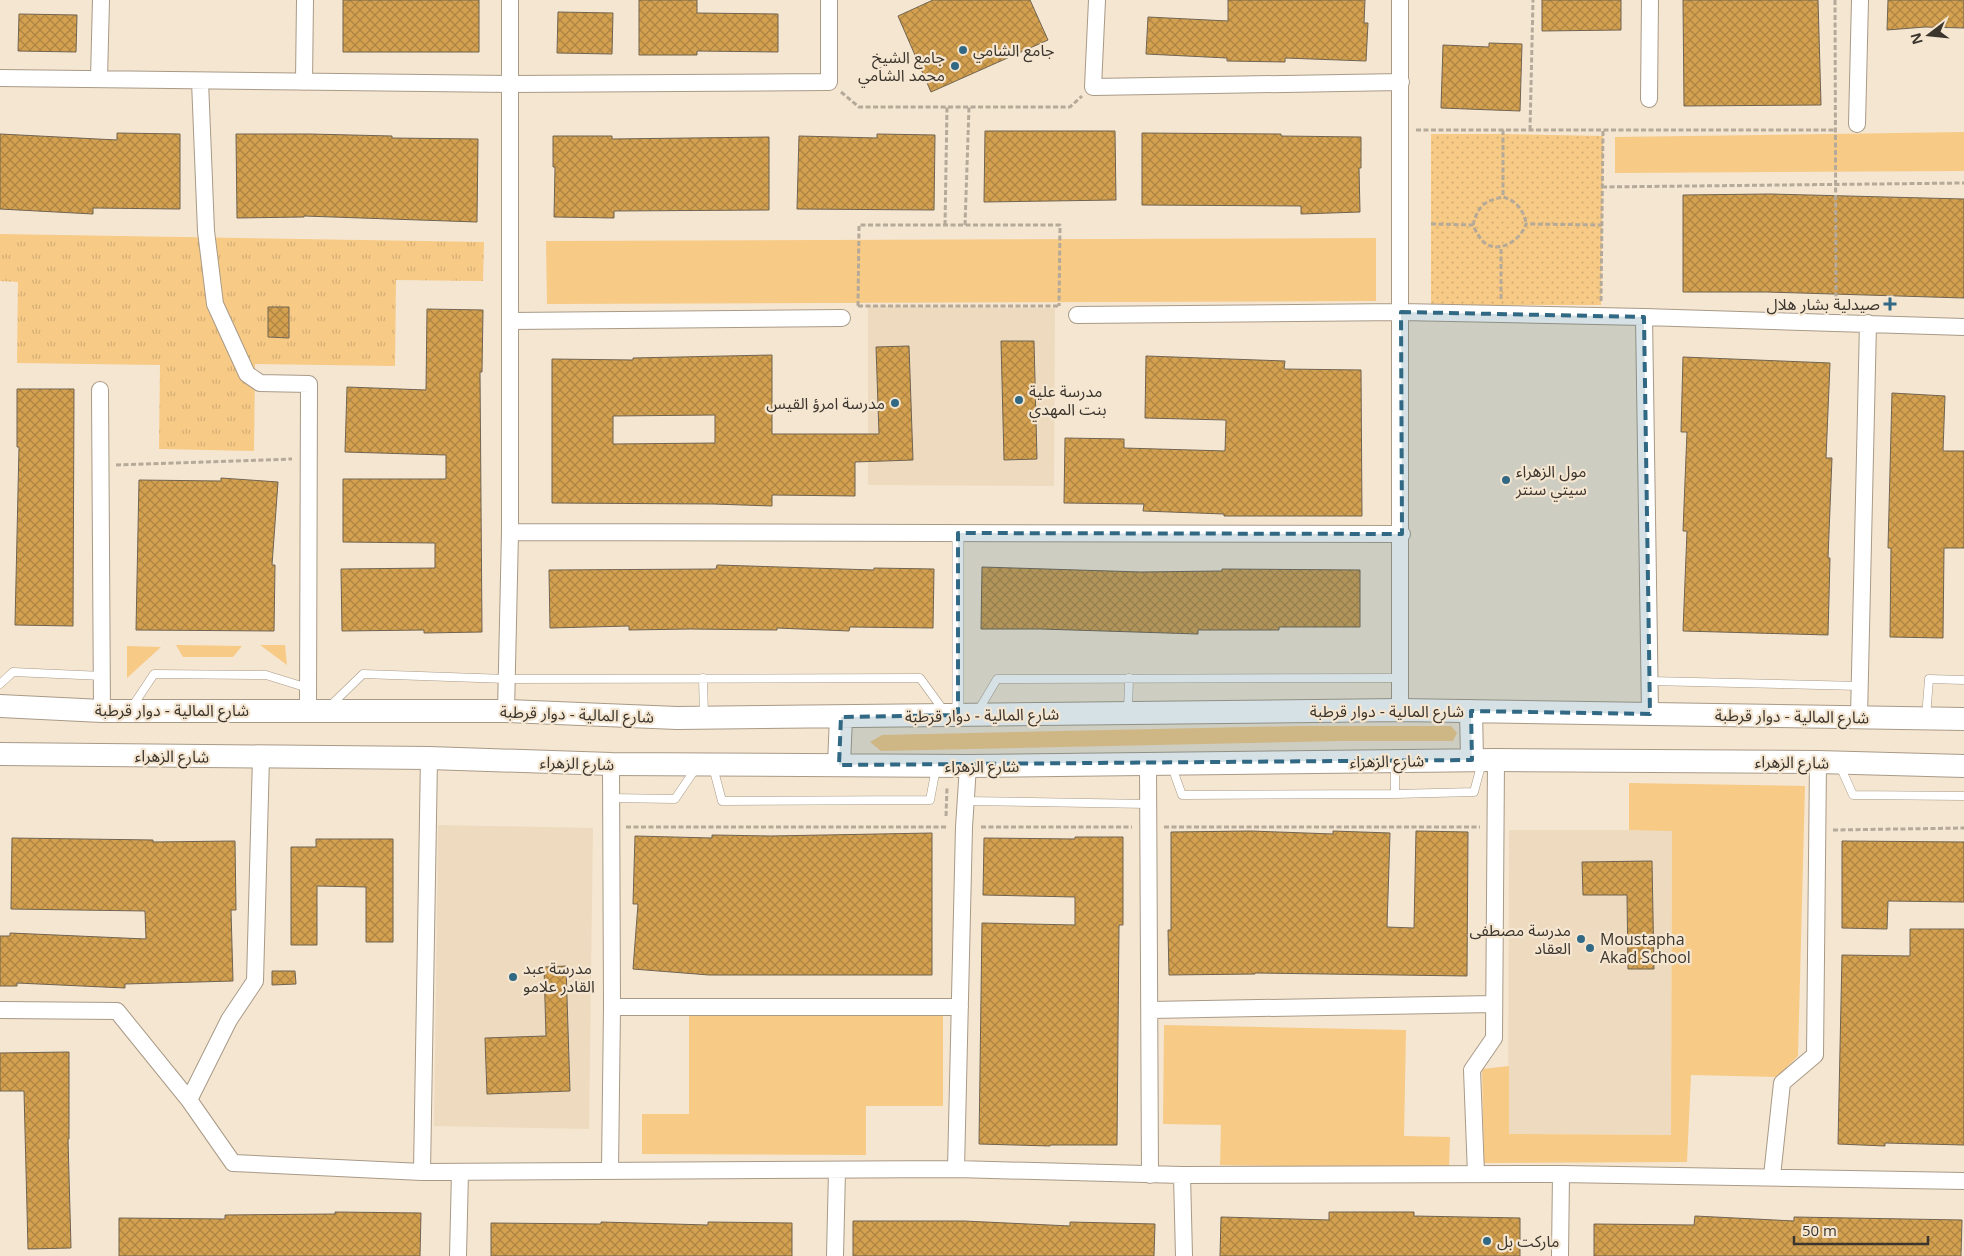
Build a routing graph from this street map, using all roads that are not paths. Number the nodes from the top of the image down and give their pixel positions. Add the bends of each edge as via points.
1 (101, 0) edge
2 (305, 0) edge
3 (510, 0) edge
4 (829, 0) edge
5 (1097, 0) edge
6 (1400, 0) edge
7 (1650, 0) edge
8 (1860, 0) edge
9 (0, 78) edge
10 (99, 79) junction
11 (200, 81) junction
12 (304, 82) junction
13 (1401, 82) junction
14 (510, 84) junction
15 (1650, 98) dead end
16 (1857, 124) dead end
17 (1401, 312) junction
18 (1077, 315) road end
19 (1644, 317) junction
20 (842, 318) road end
21 (510, 321) junction
22 (1868, 323) junction
23 (1964, 327) edge
24 (100, 390) dead end
25 (510, 532) junction
26 (958, 533) junction
27 (1402, 534) junction
28 (103, 676) junction
29 (507, 678) junction
30 (703, 678) junction
31 (1129, 678) junction
32 (1401, 678) junction
33 (1650, 680) junction
34 (1964, 680) edge
35 (0, 684) edge
36 (1860, 686) junction
37 (314, 703) junction
38 (0, 706) edge
39 (130, 710) junction
40 (1400, 710) junction
41 (102, 711) junction
42 (506, 711) junction
43 (1470, 711) junction
44 (1128, 713) junction
45 (1650, 714) junction
46 (960, 715) junction
47 (841, 716) junction
48 (1859, 717) junction
49 (704, 718) junction
50 (1926, 718) junction
51 (1964, 719) edge
52 (0, 754) edge
53 (261, 757) junction
54 (429, 758) junction
55 (1484, 760) junction
56 (1396, 761) junction
57 (1828, 762) junction
58 (1171, 763) junction
59 (611, 764) junction
60 (1148, 764) junction
61 (706, 765) junction
62 (839, 765) junction
63 (936, 766) junction
64 (968, 766) junction
65 (1964, 766) edge
66 (1395, 794) junction
67 (1964, 796) edge
68 (611, 798) junction
69 (966, 801) junction
70 (1148, 804) junction
71 (1494, 1004) junction
72 (612, 1007) junction
73 (960, 1007) junction
74 (0, 1010) edge
75 (1150, 1010) junction
76 (189, 1100) junction
77 (956, 1169) junction
78 (837, 1170) junction
79 (610, 1171) junction
80 (422, 1172) junction
81 (460, 1172) junction
82 (1150, 1174) junction
83 (1476, 1174) junction
84 (1561, 1174) junction
85 (1182, 1176) junction
86 (1772, 1176) junction
87 (1964, 1181) edge
88 (458, 1256) edge
89 (835, 1256) edge
90 (1184, 1256) edge
91 (1560, 1256) edge

1 - 10 street
2 - 12 street
3 - 14 street
4 - 14 street via 829,82
5 - 13 street via 1093,87
6 - 13 street
7 - 15 street
8 - 16 street
9 - 10 street
10 - 11 street
11 - 12 street
11 - 37 street via 206,231 214,304 247,374 260,383 309,384
12 - 14 street
13 - 17 street
14 - 21 street
17 - 18 street
17 - 19 street
17 - 27 street
19 - 22 street
19 - 33 street
20 - 21 street
21 - 25 street
22 - 23 street
22 - 36 street
24 - 28 street
25 - 26 street
25 - 29 street
26 - 27 street
26 - 46 street
27 - 32 street
28 - 35 lane via 13,672
28 - 41 street
29 - 30 lane
29 - 37 lane via 363,674
29 - 42 street
30 - 46 lane via 920,678
30 - 49 lane
31 - 32 lane
31 - 44 lane
31 - 46 lane via 997,679
32 - 40 street
33 - 36 lane
33 - 45 street
34 - 50 lane via 1929,679
36 - 48 street
37 - 39 main road, شارع المالية - دوار قرطبة
37 - 39 lane via 266,676 154,674
37 - 42 main road, شارع المالية - دوار قرطبة
38 - 41 main road, شارع المالية - دوار قرطبة
39 - 41 main road, شارع المالية - دوار قرطبة
40 - 43 main road, شارع المالية - دوار قرطبة
40 - 44 main road, شارع المالية - دوار قرطبة
42 - 49 main road, شارع المالية - دوار قرطبة
43 - 45 main road, شارع المالية - دوار قرطبة
43 - 55 main road
44 - 46 main road, شارع المالية - دوار قرطبة
45 - 48 main road, شارع المالية - دوار قرطبة
46 - 47 main road, شارع المالية - دوار قرطبة
47 - 49 main road, شارع المالية - دوار قرطبة
47 - 62 main road
48 - 50 main road, شارع المالية - دوار قرطبة
50 - 51 main road, شارع المالية - دوار قرطبة
52 - 53 main road, شارع الزهراء
53 - 54 main road, شارع الزهراء
53 - 76 street via 255,981 229,1020
54 - 59 main road, شارع الزهراء
54 - 80 street
55 - 56 main road, شارع الزهراء
55 - 57 main road, شارع الزهراء
55 - 66 lane via 1474,792
55 - 71 street via 1495,827
56 - 58 main road, شارع الزهراء
56 - 66 lane
57 - 65 main road, شارع الزهراء
57 - 67 lane via 1853,795
57 - 86 street via 1817,830 1815,1055 1782,1082
58 - 60 main road, شارع الزهراء
58 - 66 lane via 1182,795
59 - 61 main road, شارع الزهراء
59 - 68 street
60 - 64 main road, شارع الزهراء
60 - 70 street
61 - 62 main road, شارع الزهراء
61 - 63 lane via 722,801 930,800
61 - 68 lane via 675,799
62 - 63 main road, شارع الزهراء
63 - 64 main road, شارع الزهراء
64 - 69 street
68 - 72 street
69 - 70 lane
69 - 73 street
70 - 75 street
71 - 75 street
71 - 83 street via 1494,1038 1472,1070
72 - 73 street
72 - 79 street
73 - 77 street
74 - 76 street via 117,1011
75 - 82 street
76 - 80 street via 233,1163
77 - 78 street
77 - 82 street
78 - 79 street
78 - 89 street
79 - 81 street
80 - 81 street
81 - 88 street
82 - 85 street
83 - 84 street
83 - 85 street
84 - 86 street
84 - 91 street
85 - 90 street
86 - 87 street

